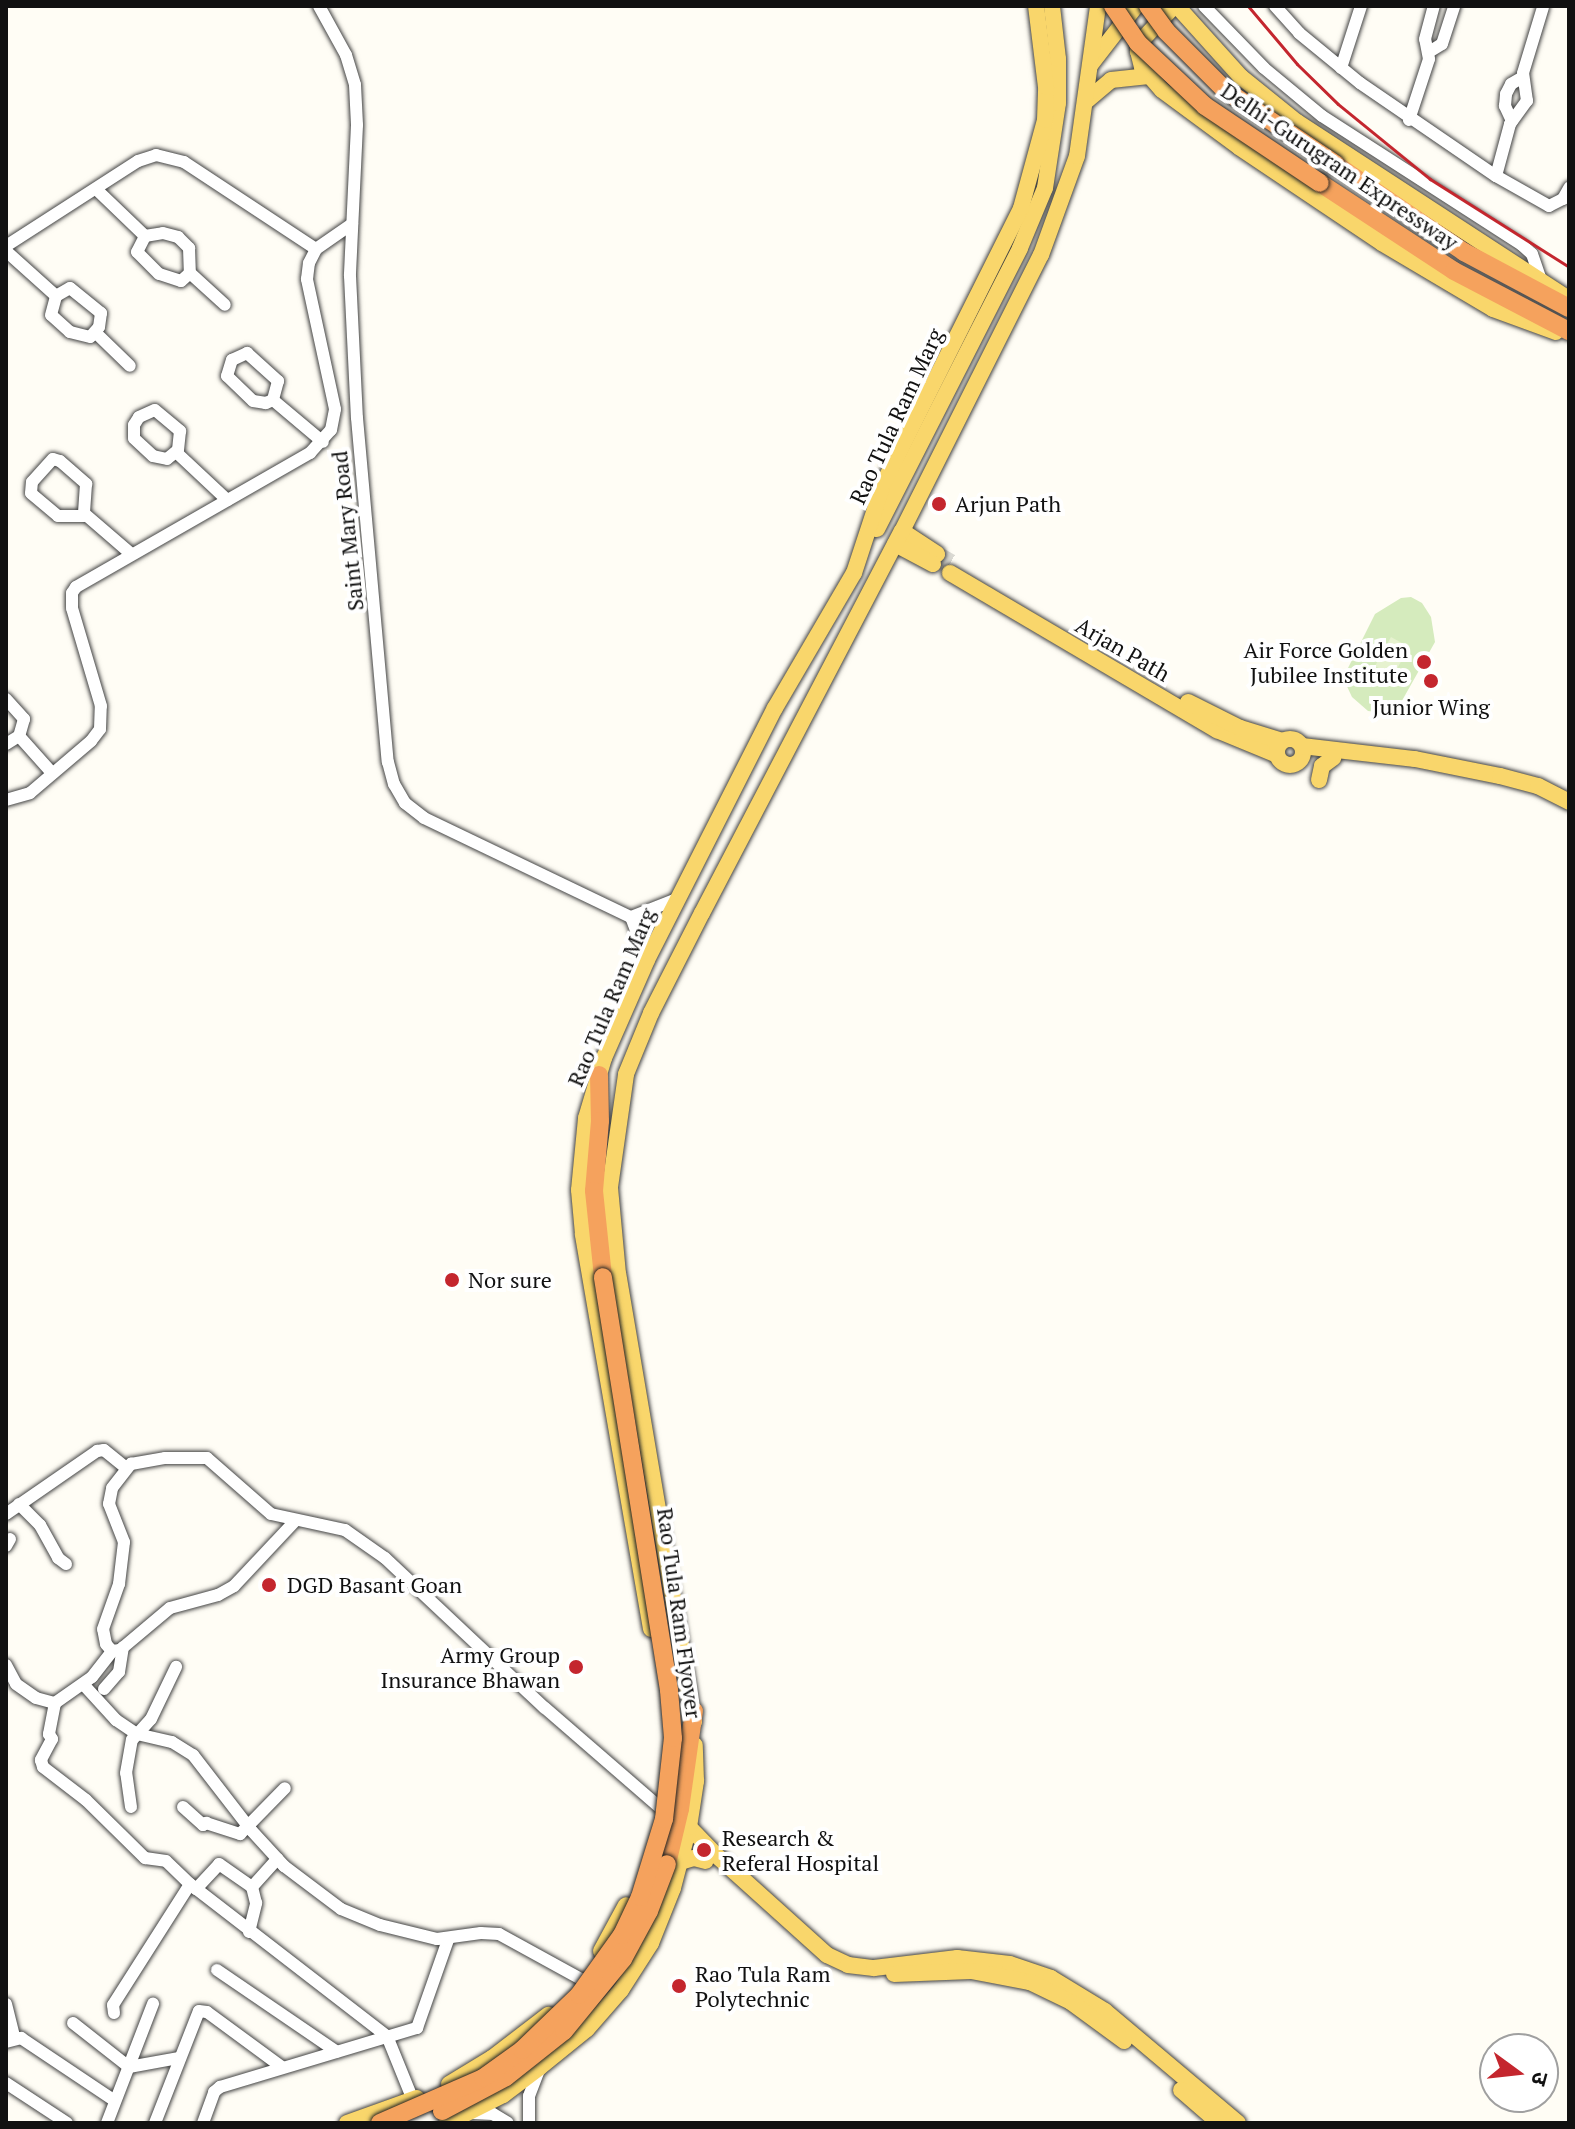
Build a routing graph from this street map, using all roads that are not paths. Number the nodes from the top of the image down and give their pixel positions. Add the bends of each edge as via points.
1 (319, 6) edge
2 (1036, 6) edge
3 (1052, 6) edge
4 (1098, 6) edge
5 (1113, 6) edge
6 (1136, 6) edge
7 (1148, 6) edge
8 (1176, 6) edge
9 (1204, 6) edge
10 (1275, 6) edge
11 (1361, 6) edge
12 (1434, 6) edge
13 (1454, 6) edge
14 (1542, 6) edge
15 (1550, 6) edge
16 (1429, 52) junction
17 (1341, 68) junction
18 (1087, 69) junction
19 (1149, 76) junction
20 (1523, 77) junction
21 (1085, 102) junction
22 (1409, 120) junction
23 (1512, 121) junction
24 (1496, 176) junction
25 (1569, 188) edge
26 (96, 189) junction
27 (352, 224) junction
28 (145, 236) junction
29 (6, 249) edge
30 (316, 249) junction
31 (190, 273) junction
32 (1541, 280) junction
33 (56, 296) junction
34 (1569, 299) edge
35 (225, 305) dead end
36 (1569, 308) edge
37 (96, 333) junction
38 (1569, 334) edge
39 (130, 366) dead end
40 (273, 400) junction
41 (323, 442) junction
42 (177, 453) dead end
43 (227, 500) junction
44 (86, 515) junction
45 (899, 537) junction
46 (130, 553) junction
47 (935, 559) tunnel mouth
48 (953, 569) tunnel mouth
49 (854, 573) junction
50 (6, 699) edge
51 (19, 736) junction
52 (6, 744) edge
53 (1280, 748) junction
54 (1302, 751) junction
55 (1333, 758) junction
56 (52, 773) junction
57 (1319, 780) dead end
58 (6, 800) edge
59 (1569, 802) edge
60 (1569, 811) edge
61 (677, 899) junction
62 (631, 917) junction
63 (647, 960) junction
64 (599, 1075) junction
65 (125, 1467) junction
66 (19, 1504) junction
67 (6, 1514) edge
68 (295, 1521) junction
69 (66, 1564) dead end
70 (118, 1649) junction
71 (6, 1665) edge
72 (176, 1667) dead end
73 (16, 1684) junction
74 (83, 1684) junction
75 (104, 1689) dead end
76 (6, 1695) edge
77 (55, 1703) junction
78 (694, 1711) junction
79 (137, 1734) junction
80 (285, 1788) dead end
81 (658, 1806) junction
82 (131, 1807) dead end
83 (183, 1807) dead end
84 (248, 1825) junction
85 (689, 1827) junction
86 (277, 1859) junction
87 (712, 1859) junction
88 (680, 1862) junction
89 (193, 1886) junction
90 (252, 1887) junction
91 (249, 1932) junction
92 (448, 1940) junction
93 (217, 1970) dead end
94 (869, 1971) junction
95 (581, 1979) junction
96 (565, 1997) junction
97 (6, 2004) edge
98 (153, 2004) dead end
99 (114, 2013) dead end
100 (73, 2023) dead end
101 (588, 2028) junction
102 (387, 2036) junction
103 (10, 2041) edge
104 (507, 2048) junction
105 (337, 2052) junction
106 (179, 2058) junction
107 (129, 2067) junction
108 (282, 2067) junction
109 (533, 2072) junction
110 (6, 2083) edge
111 (413, 2100) junction
112 (115, 2101) junction
113 (472, 2113) junction
114 (67, 2123) edge
115 (107, 2123) edge
116 (155, 2123) edge
117 (203, 2123) edge
118 (347, 2123) edge
119 (380, 2123) edge
120 (410, 2123) edge
121 (447, 2123) edge
122 (508, 2123) edge
123 (529, 2123) edge
124 (1219, 2123) edge
125 (1238, 2123) edge

1 - 27 street, Saint Mary Road via 346,55 355,85
2 - 49 main road, Rao Tula Ram Marg via 1045,120 1021,208 884,482
3 - 49 main road via 1058,103 1045,188 1020,248
4 - 18 main road, Rao Tula Ram Marg
5 - 38 highway, Delhi-Gurugram Expressway, bridge via 1138,43 1205,106 1454,271
6 - 18 main road
7 - 36 highway, Delhi-Gurugram Expressway, bridge via 1225,90 1464,252
8 - 19 main road via 1142,40 1138,51
8 - 32 main road via 1241,77 1297,122
9 - 32 street via 1264,68 1322,116 1522,245 1532,254
10 - 17 street
11 - 17 street
12 - 16 street via 1425,39
13 - 16 street via 1440,47
14 - 15 street
14 - 20 street
16 - 22 street
17 - 22 street
18 - 21 main road, Rao Tula Ram Marg
19 - 21 main road via 1111,80
19 - 38 main road via 1239,147 1382,243 1493,309
20 - 23 street via 1527,101
20 - 23 street via 1506,94
21 - 45 main road, Rao Tula Ram Marg via 1077,156 1041,255
22 - 24 street
23 - 24 street
24 - 25 street via 1549,206 1563,199
26 - 28 street
26 - 29 street
26 - 30 street via 138,161 173,157
27 - 30 street
27 - 62 street, Saint Mary Road via 357,418 394,784 405,803 424,818
28 - 31 street via 163,233 184,242 191,254
28 - 31 street via 137,252 151,269 181,281
29 - 33 street
30 - 41 street via 307,279 335,409
31 - 35 street
32 - 34 main road
33 - 37 street via 51,315 59,324 81,337
33 - 37 street via 70,288 94,305 102,317
37 - 39 street
40 - 40 street via 258,404 231,381 227,376 232,360 251,355 276,376 279,388
40 - 41 street
41 - 43 street
42 - 43 street
43 - 46 street
44 - 44 street via 58,516 33,495 32,482 49,461 60,461 86,484
44 - 46 street
45 - 47 main road
45 - 78 main road, Rao Tula Ram Marg via 651,1013 621,1099 610,1187 618,1274
46 - 56 street via 72,593 102,718 91,741
48 - 53 main road, Arjan Path via 1217,730
49 - 61 main road, Rao Tula Ram Marg via 775,708
50 - 51 street via 22,715
51 - 52 street
51 - 56 street
53 - 54 main road via 1293,739
53 - 54 main road via 1281,761 1291,765
54 - 55 main road
54 - 59 main road via 1415,759 1538,786
55 - 57 main road via 1322,766
55 - 60 main road via 1493,783 1540,795
56 - 58 street via 30,793
61 - 62 street
61 - 63 main road, Rao Tula Ram Marg
62 - 63 street
63 - 64 main road, Rao Tula Ram Marg
64 - 81 main road, Rao Tula Ram Marg via 586,1118 579,1190 590,1285 663,1691 666,1728
64 - 119 highway, Rao Tula Ram Flyover, bridge via 594,1191 603,1277 669,1690 673,1751 664,1819 622,1935 579,1995 531,2043 483,2078
65 - 66 street via 104,1450 97,1451
65 - 68 street via 165,1458 207,1458 266,1511
65 - 70 street via 109,1498 124,1542 119,1584 103,1629 106,1644
66 - 67 street
66 - 69 street
68 - 70 street via 234,1586 177,1604
68 - 81 street via 345,1530 385,1558
70 - 74 street
70 - 75 street via 119,1672
71 - 73 street
72 - 79 street via 151,1719
73 - 76 street
73 - 77 street
74 - 77 street
74 - 79 street
77 - 89 street via 43,1767 86,1800 145,1858 166,1861
78 - 85 main road, Rao Tula Ram Marg via 696,1781
78 - 120 highway, Rao Tula Ram Flyover, bridge via 677,1827 661,1886 637,1936 599,1993 527,2063 469,2100
79 - 82 street via 127,1759
79 - 84 street via 172,1742 193,1755
80 - 84 street
81 - 95 main road, Rao Tula Ram Marg via 635,1887
83 - 84 street via 203,1825 240,1834
84 - 86 street
85 - 87 main road
85 - 88 main road, Rao Tula Ram Marg
86 - 90 street
86 - 92 street via 341,1909
87 - 88 main road
87 - 94 main road via 827,1955
88 - 101 main road, Rao Tula Ram Marg via 651,1943
89 - 90 street via 219,1864
89 - 91 street
89 - 99 street via 118,1995
90 - 91 street via 256,1903
91 - 102 street
92 - 95 street via 499,1934
92 - 102 street via 420,2024
93 - 105 street
94 - 124 main road via 971,1971 1042,1987 1098,2020
94 - 125 main road via 957,1958 1010,1964 1051,1978 1105,2011
95 - 96 main road, Rao Tula Ram Marg
96 - 101 main road via 564,2022 570,2029
96 - 104 main road, Rao Tula Ram Marg
97 - 103 street
98 - 107 street
100 - 107 street
101 - 109 main road, Rao Tula Ram Marg
102 - 105 street
102 - 111 street
103 - 112 street via 21,2038
104 - 109 main road
104 - 111 main road, Rao Tula Ram Marg
105 - 108 street
106 - 107 street
106 - 108 street via 201,2010
106 - 116 street
107 - 112 street
108 - 117 street via 217,2089
109 - 113 main road, Rao Tula Ram Marg
109 - 123 street
110 - 114 street
111 - 118 main road, Rao Tula Ram Marg
112 - 115 street
113 - 121 main road, Rao Tula Ram Marg
113 - 122 street via 493,2114

